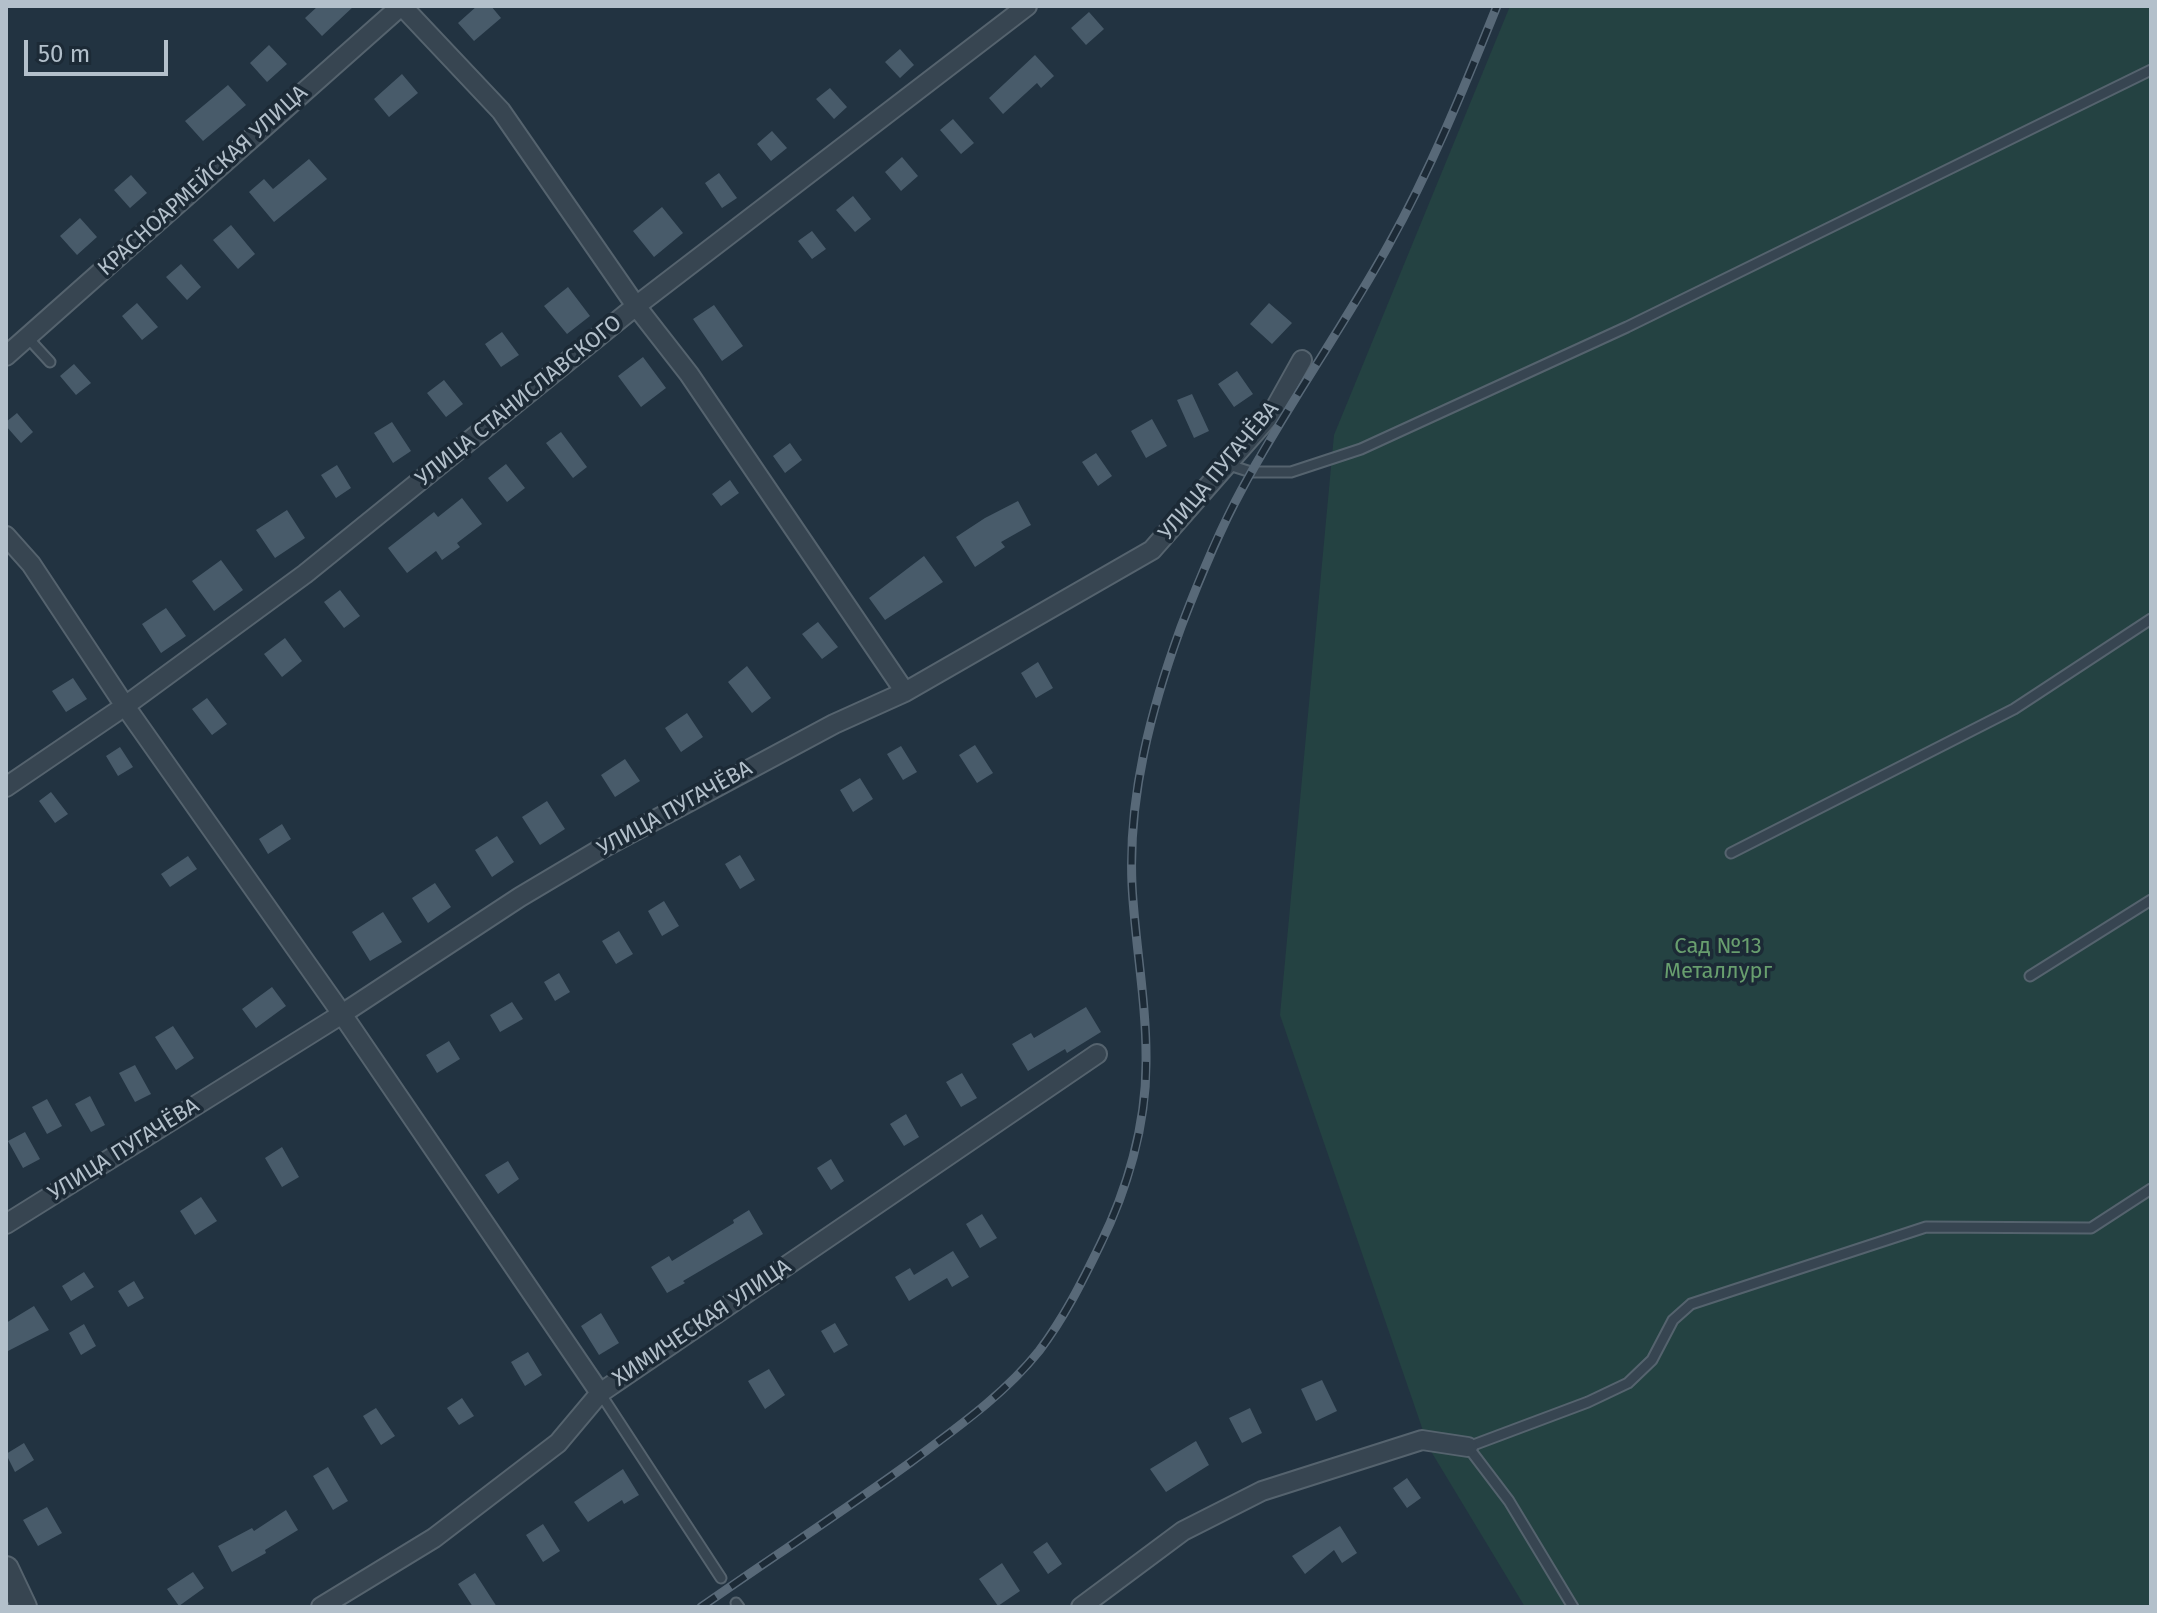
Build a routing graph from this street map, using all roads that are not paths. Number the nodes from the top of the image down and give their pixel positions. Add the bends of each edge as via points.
1 (401, 6) edge
2 (1027, 6) edge
3 (2151, 70) edge
4 (636, 306) junction
5 (27, 337) junction
6 (6, 356) edge
7 (1302, 360) dead end
8 (50, 362) dead end
9 (1229, 465) junction
10 (6, 536) edge
11 (2151, 619) edge
12 (905, 692) junction
13 (125, 706) junction
14 (6, 787) edge
15 (1731, 853) dead end
16 (2151, 900) edge
17 (2030, 976) dead end
18 (342, 1014) junction
19 (1097, 1054) dead end
20 (2151, 1189) edge
21 (6, 1224) edge
22 (600, 1393) junction
23 (1468, 1447) junction
24 (6, 1569) edge
25 (721, 1578) dead end
26 (24, 1607) edge
27 (321, 1607) edge
28 (1081, 1607) edge
29 (1573, 1607) edge

1 - 4 street via 501,111
1 - 5 street, КРАСНОАРМЕЙСКАЯ УЛИЦА
2 - 4 street, УЛИЦА СТАНИСЛАВСКОГО
3 - 9 lane via 1627,327 1361,449 1291,472 1251,472
4 - 12 street
4 - 13 street, УЛИЦА СТАНИСЛАВСКОГО via 305,574
5 - 6 street, КРАСНОАРМЕЙСКАЯ УЛИЦА
5 - 8 lane
7 - 9 street, УЛИЦА ПУГАЧЁВА via 1273,412
9 - 12 street, УЛИЦА ПУГАЧЁВА via 1152,550
10 - 13 street via 31,564
11 - 15 lane via 2014,709
12 - 18 street, УЛИЦА ПУГАЧЁВА via 834,724 599,850
13 - 14 street, УЛИЦА СТАНИСЛАВСКОГО
13 - 18 street
16 - 17 lane
18 - 21 street, УЛИЦА ПУГАЧЁВА
18 - 22 street
19 - 22 street, ХИМИЧЕСКАЯ УЛИЦА
20 - 23 lane via 2091,1228 1926,1227 1691,1304 1673,1320 1652,1360 1628,1383
22 - 25 lane
22 - 27 street, ХИМИЧЕСКАЯ УЛИЦА via 558,1443 434,1538
23 - 28 street via 1422,1440 1262,1491 1183,1531
23 - 29 lane via 1509,1501
24 - 26 street

